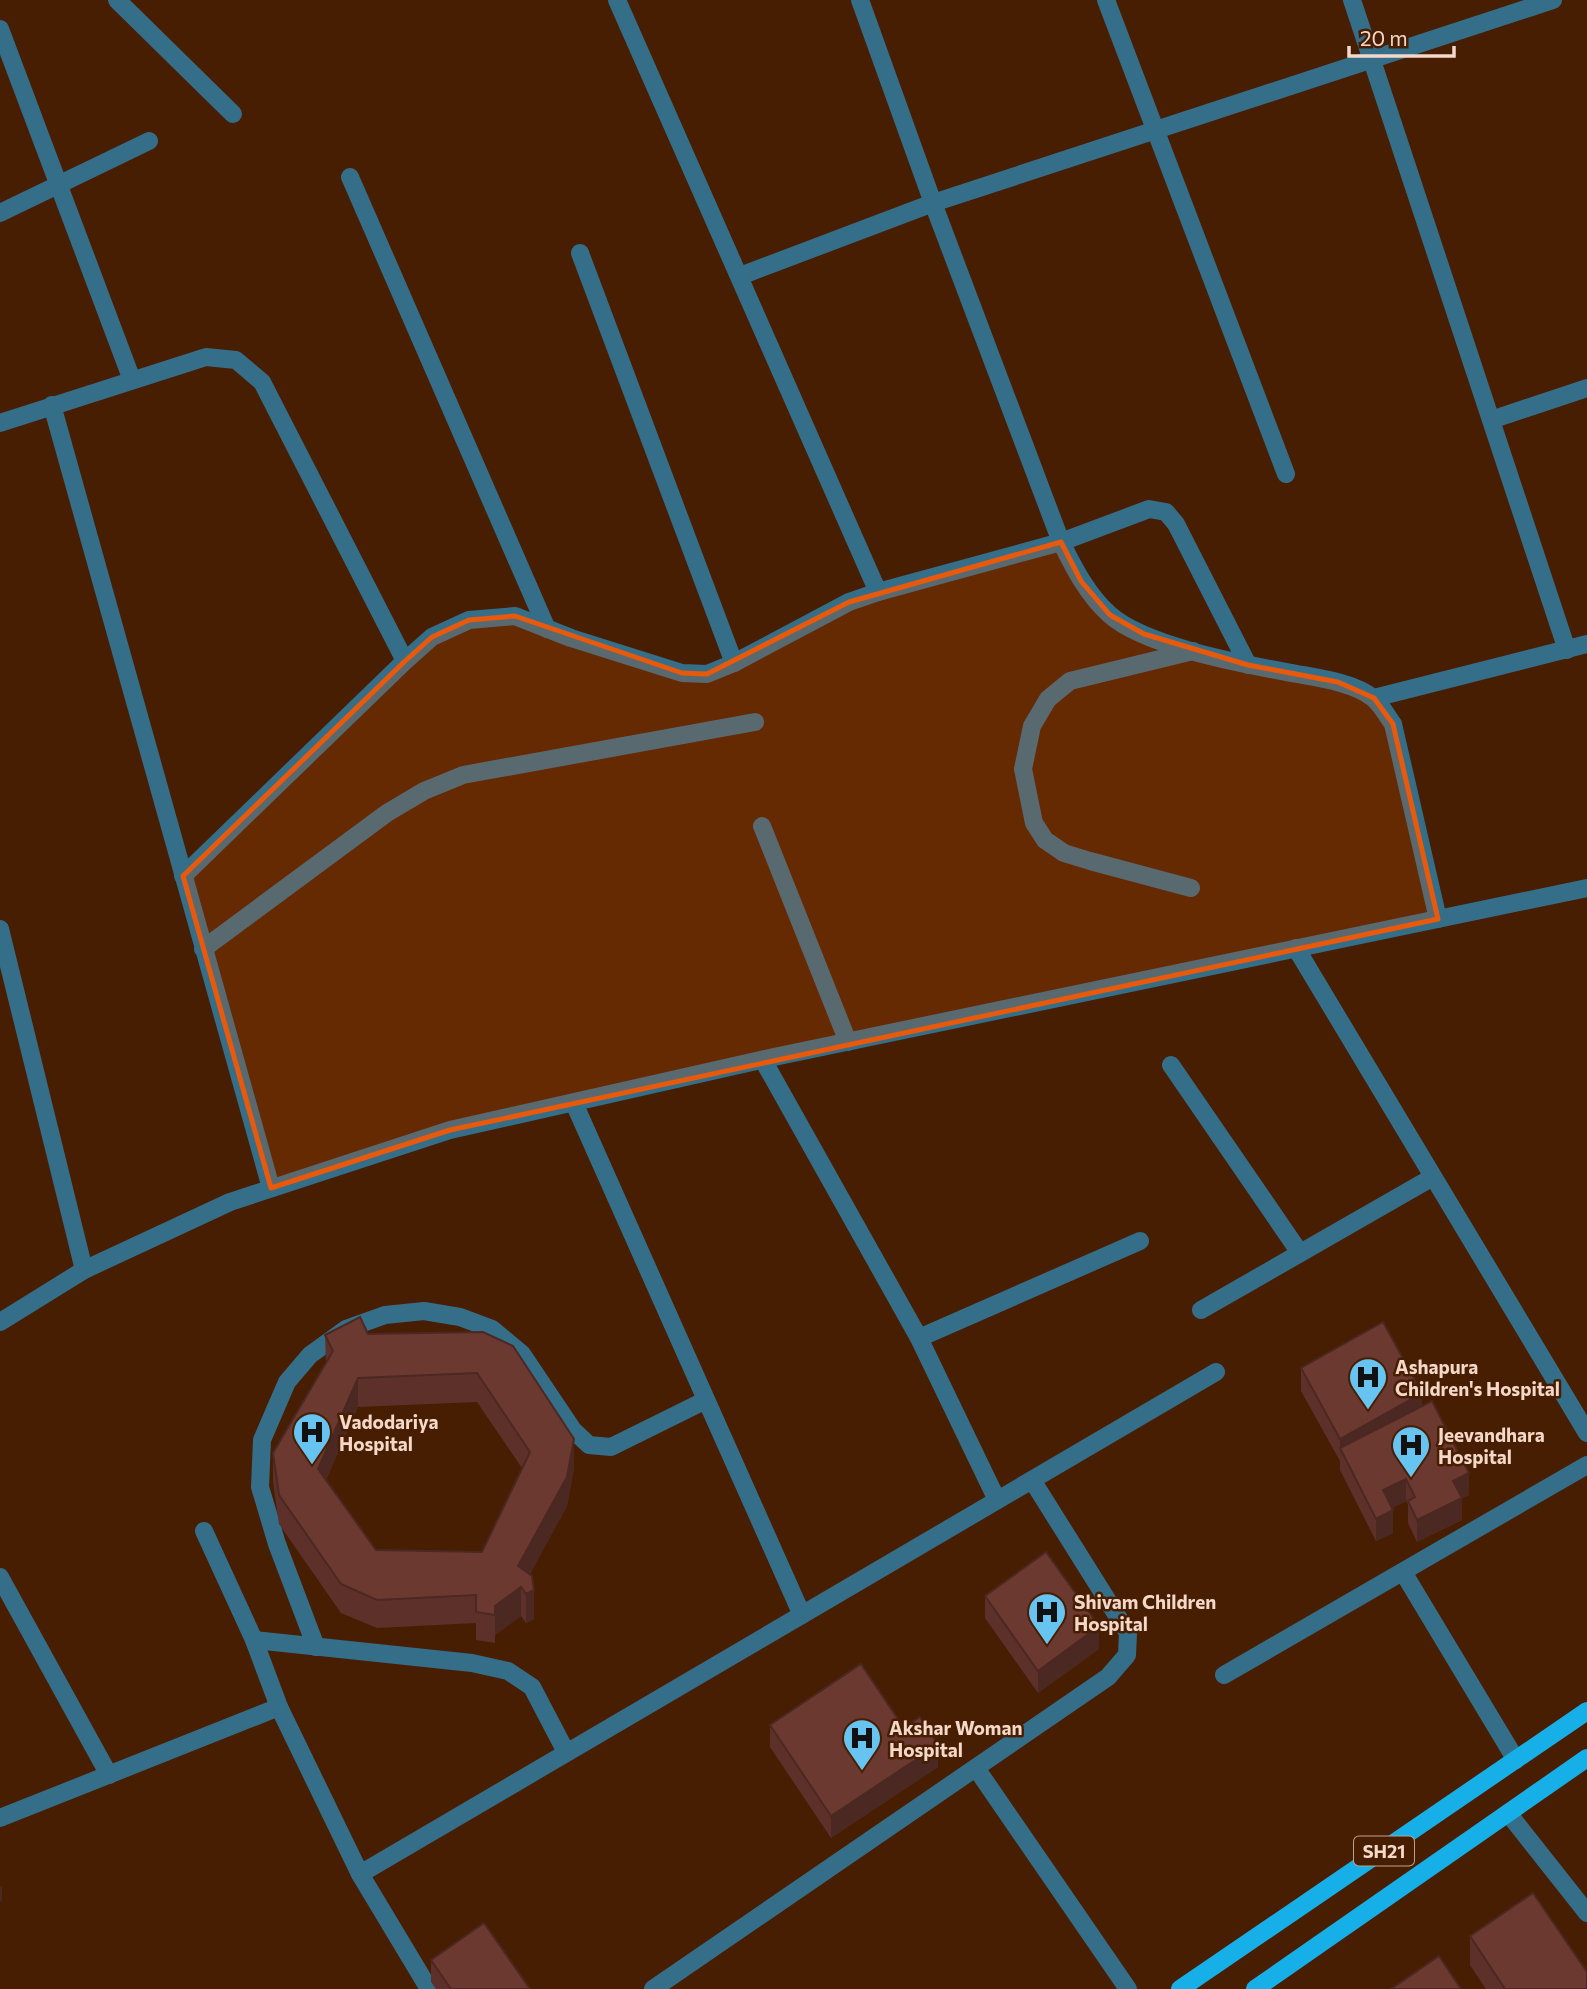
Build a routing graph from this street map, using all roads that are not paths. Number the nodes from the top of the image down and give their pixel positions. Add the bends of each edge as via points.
1 (117, 0) edge
2 (617, 0) edge
3 (860, 0) edge
4 (1106, 0) edge
5 (1352, 0) edge
6 (1553, 0) edge
7 (0, 29) edge
8 (1371, 58) junction
9 (233, 114) dead end
10 (1156, 130) junction
11 (149, 141) dead end
12 (350, 177) dead end
13 (59, 184) junction
14 (933, 203) junction
15 (0, 213) edge
16 (580, 253) dead end
17 (740, 276) junction
18 (132, 380) junction
19 (1587, 388) edge
20 (51, 405) junction
21 (1491, 420) junction
22 (0, 423) edge
23 (1286, 474) dead end
24 (1061, 542) junction
25 (878, 592) junction
26 (547, 629) junction
27 (1587, 644) edge
28 (1567, 650) junction
29 (1193, 651) junction
30 (405, 661) junction
31 (734, 663) junction
32 (1248, 665) junction
33 (1374, 698) junction
34 (755, 722) dead end
35 (762, 826) dead end
36 (183, 876) junction
37 (1191, 888) dead end
38 (1587, 888) edge
39 (1438, 919) junction
40 (0, 929) edge
41 (1296, 948) junction
42 (203, 949) junction
43 (848, 1042) junction
44 (764, 1060) junction
45 (1171, 1065) dead end
46 (574, 1104) junction
47 (1433, 1177) junction
48 (271, 1188) junction
49 (1140, 1241) dead end
50 (1300, 1253) junction
51 (84, 1270) junction
52 (1201, 1310) dead end
53 (0, 1322) edge
54 (919, 1338) junction
55 (1216, 1372) dead end
56 (706, 1400) junction
57 (1587, 1433) edge
58 (1587, 1465) edge
59 (1032, 1480) junction
60 (997, 1500) junction
61 (204, 1531) dead end
62 (1403, 1572) junction
63 (0, 1577) edge
64 (802, 1615) junction
65 (254, 1640) junction
66 (316, 1647) junction
67 (1224, 1675) dead end
68 (279, 1707) junction
69 (1587, 1711) edge
70 (566, 1752) junction
71 (1587, 1758) edge
72 (1516, 1760) junction
73 (976, 1768) junction
74 (109, 1775) junction
75 (1508, 1813) junction
76 (0, 1818) edge
77 (360, 1874) junction
78 (1587, 1913) edge
79 (429, 1989) edge
80 (653, 1989) edge
81 (1128, 1989) edge
82 (1180, 1989) edge
83 (1255, 1989) edge

1 - 9 street
2 - 17 street
3 - 14 street
4 - 10 street
5 - 8 street
6 - 8 street
7 - 13 street
8 - 10 street
8 - 21 street
10 - 14 street
10 - 23 street
11 - 13 street
12 - 26 street
13 - 15 street
13 - 18 street
14 - 17 street
14 - 24 street
16 - 31 street
17 - 25 street
18 - 20 street
18 - 30 street via 206,357 236,360 262,383
19 - 21 street
20 - 22 street
20 - 36 street
21 - 28 street
24 - 25 street
24 - 29 street via 1081,582 1110,615 1144,634
24 - 32 street via 1149,509 1166,512
25 - 31 street via 849,602
26 - 30 street via 515,617 469,620 432,637
26 - 31 street via 682,673 707,674
27 - 28 street
28 - 33 street
29 - 32 street
29 - 37 street via 1070,681 1048,699 1032,726 1023,769 1034,823 1045,840 1064,853
30 - 36 street
32 - 33 street via 1338,682
33 - 39 street via 1393,724
34 - 42 street via 463,775 424,791
35 - 43 street
36 - 42 street
38 - 39 street
39 - 41 street
40 - 51 street
41 - 43 street
41 - 47 street
42 - 48 street
43 - 44 street
44 - 46 street
44 - 54 street
45 - 50 street
46 - 48 street via 450,1130
46 - 56 street
47 - 50 street
47 - 57 street
48 - 51 street via 230,1202
49 - 54 street
50 - 52 street
51 - 53 street
54 - 60 street
55 - 59 street
56 - 64 street
56 - 66 street via 611,1447 589,1445 573,1430 522,1354 492,1329 424,1311 385,1315 346,1329 310,1355 287,1382 262,1440 260,1487
58 - 62 street
59 - 60 street
59 - 73 street via 1128,1633 1127,1654 1108,1678
60 - 64 street
61 - 65 street
62 - 67 street
62 - 72 street
63 - 74 street
64 - 70 street
65 - 66 street
65 - 68 street
66 - 70 street via 508,1671 532,1687
68 - 74 street
68 - 77 street
69 - 72 main road, SH21
70 - 77 street
71 - 75 main road, SH21
72 - 82 main road, SH21
73 - 80 street
73 - 81 street
74 - 76 street
75 - 78 street
75 - 83 main road, SH21
77 - 79 street

